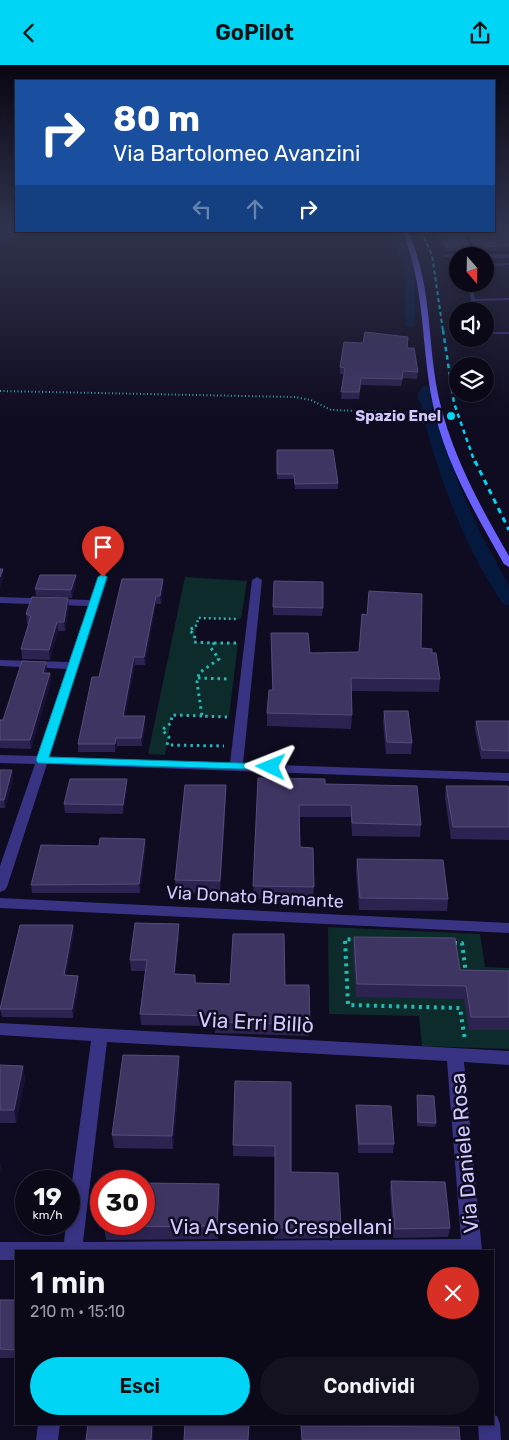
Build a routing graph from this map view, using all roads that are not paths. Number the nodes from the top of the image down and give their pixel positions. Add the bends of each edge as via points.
1 (423, 290) edge
2 (472, 293) edge
3 (473, 299) junction
4 (509, 299) edge
5 (474, 302) edge
6 (494, 333) edge
7 (509, 333) edge
8 (509, 565) edge
9 (103, 577) dead end
10 (257, 580) dead end
11 (0, 600) edge
12 (94, 603) junction
13 (0, 663) edge
14 (74, 666) junction
15 (0, 759) edge
16 (42, 760) junction
17 (236, 766) junction
18 (509, 777) edge
19 (0, 887) edge
20 (0, 903) edge
21 (509, 929) edge
22 (0, 1029) edge
23 (100, 1035) junction
24 (455, 1055) junction
25 (509, 1058) edge
26 (72, 1250) edge
27 (472, 1250) edge
28 (0, 1251) edge
29 (15, 1251) edge
30 (49, 1425) edge
31 (489, 1425) edge
32 (47, 1440) edge
33 (490, 1440) edge

1 - 8 main road via 440,413 449,449
2 - 3 lane
3 - 4 lane
3 - 5 lane
6 - 7 lane
9 - 12 street
10 - 17 street
11 - 12 street
12 - 14 street
13 - 14 street
14 - 16 street
15 - 16 street
16 - 17 street
16 - 19 street
17 - 18 street
20 - 21 street, Via Donato Bramante
22 - 23 street, Via Erri Billò
23 - 24 street, Via Erri Billò
23 - 26 street
24 - 25 street, Via Erri Billò
24 - 27 street, Via Daniele Rosa
28 - 29 street, Via Arsenio Crespellani
30 - 32 street
31 - 33 street

